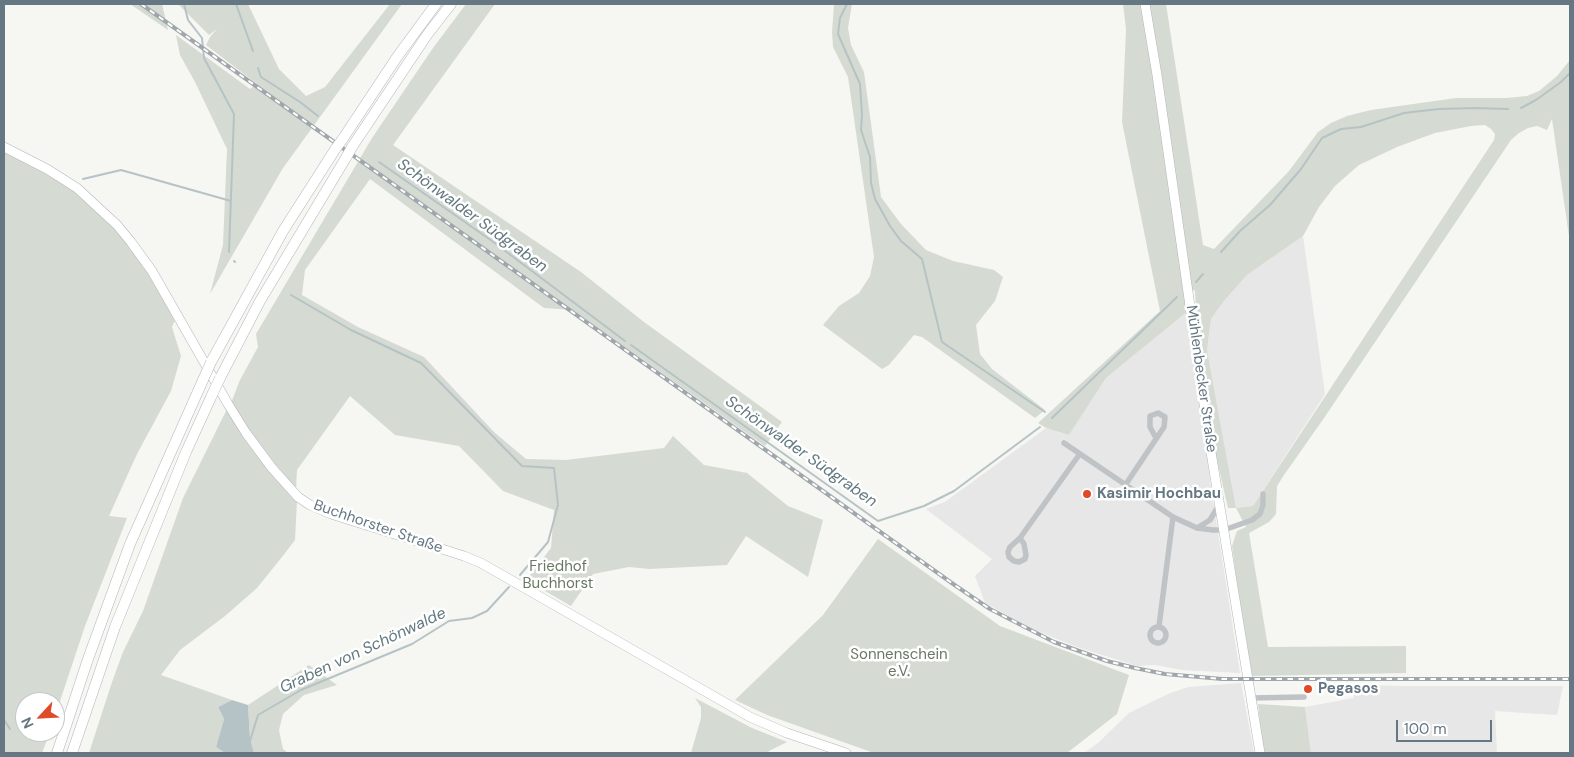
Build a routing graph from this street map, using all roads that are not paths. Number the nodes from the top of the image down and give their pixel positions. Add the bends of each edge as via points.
1 (436, 4) edge
2 (451, 4) edge
3 (1145, 4) edge
4 (4, 147) edge
5 (1156, 438) dead end
6 (1064, 443) dead end
7 (1079, 454) junction
8 (1126, 484) junction
9 (1264, 494) dead end
10 (1220, 505) junction
11 (1173, 517) junction
12 (1198, 528) junction
13 (1224, 530) junction
14 (1020, 538) dead end
15 (1159, 626) dead end
16 (1304, 697) dead end
17 (1251, 698) junction
18 (57, 753) edge
19 (72, 753) edge
20 (846, 753) edge
21 (1260, 753) edge

1 - 18 highway, bridge via 397,57 283,231 211,362 130,544
2 - 19 highway, bridge via 349,151 270,284 220,378 119,618
3 - 10 main road, Mühlenbecker Straße
4 - 20 main road, Buchhorster Straße via 77,188 117,224 152,271 246,433 298,497 330,514 480,563 750,717
5 - 8 street
6 - 7 street
7 - 8 street
7 - 14 street
8 - 11 street
9 - 13 street via 1260,514
10 - 12 street via 1210,520
10 - 13 main road, Mühlenbecker Straße
11 - 12 street
11 - 15 street
12 - 13 street
13 - 17 main road, Mühlenbecker Straße
16 - 17 street
17 - 21 main road, Mühlenbecker Straße

